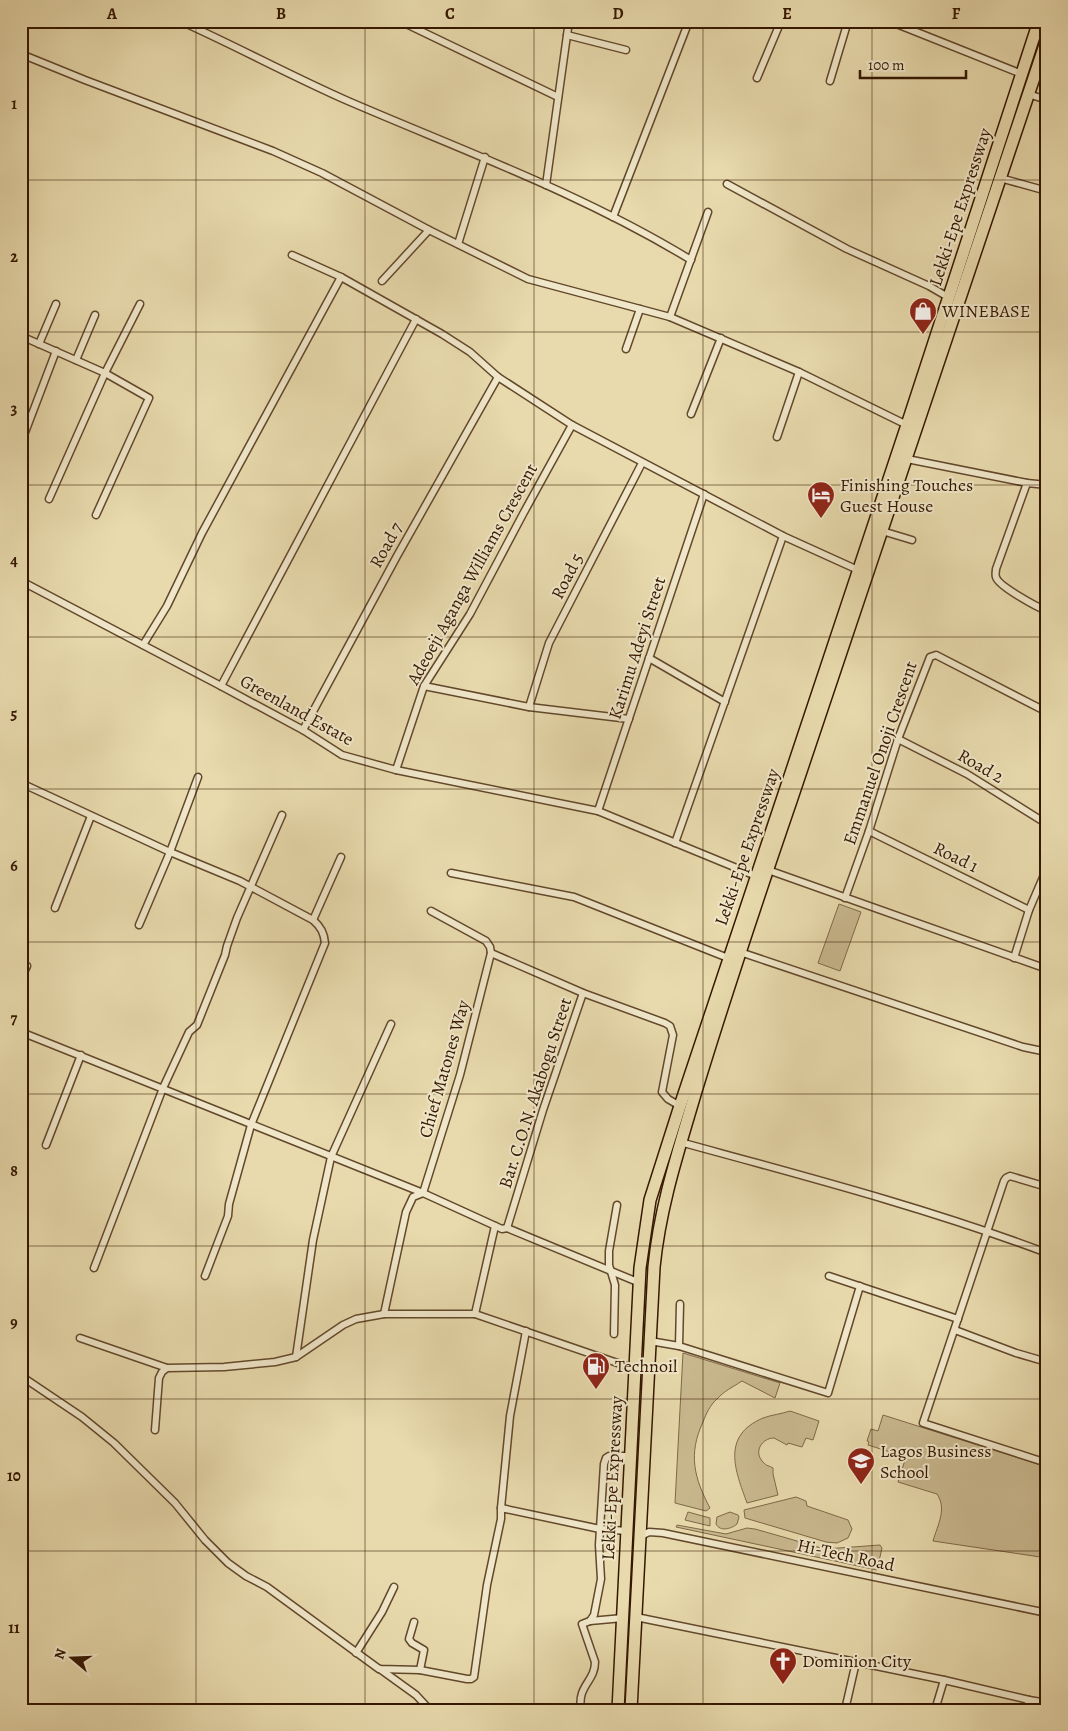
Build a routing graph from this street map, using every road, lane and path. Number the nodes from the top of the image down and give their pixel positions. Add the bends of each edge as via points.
1 (180, 21) edge
2 (400, 21) edge
3 (569, 21) edge
4 (689, 21) edge
5 (781, 21) edge
6 (848, 21) edge
7 (889, 21) edge
8 (1039, 21) edge
9 (567, 36) junction
10 (1047, 39) edge
11 (626, 50) dead end
12 (21, 54) edge
13 (1022, 74) junction
14 (757, 78) dead end
15 (830, 81) dead end
16 (1028, 94) junction
17 (558, 98) junction
18 (1047, 100) edge
19 (485, 158) junction
20 (1000, 178) junction
21 (727, 184) dead end
22 (546, 185) junction
23 (1047, 191) edge
24 (708, 212) dead end
25 (613, 218) junction
26 (429, 230) junction
27 (458, 244) junction
28 (292, 255) dead end
29 (692, 260) junction
30 (341, 277) junction
31 (382, 281) dead end
32 (948, 297) junction
33 (56, 304) dead end
34 (140, 304) dead end
35 (640, 309) junction
36 (95, 315) dead end
37 (670, 317) junction
38 (416, 319) junction
39 (21, 336) edge
40 (722, 338) junction
41 (39, 344) junction
42 (626, 349) dead end
43 (56, 351) junction
44 (76, 360) junction
45 (799, 372) junction
46 (105, 373) junction
47 (498, 377) junction
48 (691, 414) dead end
49 (572, 425) junction
50 (907, 426) junction
51 (777, 437) dead end
52 (21, 443) edge
53 (907, 459) junction
54 (642, 463) junction
55 (1027, 483) junction
56 (1047, 485) edge
57 (704, 494) junction
58 (50, 499) dead end
59 (96, 515) dead end
60 (882, 531) junction
61 (783, 536) junction
62 (912, 540) dead end
63 (858, 570) junction
64 (21, 581) edge
65 (1047, 612) edge
66 (143, 645) junction
67 (649, 658) junction
68 (221, 686) junction
69 (424, 686) junction
70 (725, 702) junction
71 (529, 707) junction
72 (1047, 712) edge
73 (630, 719) junction
74 (303, 730) junction
75 (898, 739) junction
76 (396, 770) junction
77 (794, 776) junction
78 (198, 777) dead end
79 (21, 783) edge
80 (598, 811) junction
81 (282, 815) dead end
82 (91, 816) junction
83 (1047, 824) edge
84 (869, 831) junction
85 (675, 843) junction
86 (170, 852) junction
87 (341, 857) dead end
88 (1047, 868) edge
89 (768, 870) junction
90 (451, 873) dead end
91 (756, 876) junction
92 (250, 887) junction
93 (845, 898) junction
94 (54, 908) dead end
95 (1029, 910) junction
96 (431, 911) dead end
97 (313, 920) junction
98 (139, 925) dead end
99 (740, 952) junction
100 (491, 953) junction
101 (728, 958) junction
102 (1014, 958) junction
103 (27, 966) dead end
104 (1047, 969) edge
105 (21, 978) edge
106 (583, 993) junction
107 (391, 1024) dead end
108 (21, 1032) edge
109 (1047, 1052) edge
110 (80, 1055) junction
111 (163, 1088) junction
112 (680, 1106) junction
113 (251, 1125) junction
114 (680, 1142) junction
115 (46, 1145) dead end
116 (331, 1157) junction
117 (1047, 1188) edge
118 (423, 1193) junction
119 (617, 1205) dead end
120 (495, 1226) junction
121 (507, 1228) junction
122 (986, 1231) junction
123 (1047, 1253) edge
124 (94, 1268) dead end
125 (611, 1271) junction
126 (205, 1276) dead end
127 (829, 1276) dead end
128 (640, 1283) junction
129 (860, 1286) junction
130 (680, 1304) dead end
131 (384, 1314) junction
132 (474, 1314) junction
133 (958, 1319) junction
134 (955, 1330) junction
135 (526, 1331) junction
136 (614, 1334) dead end
137 (80, 1338) dead end
138 (650, 1340) junction
139 (680, 1346) junction
140 (296, 1357) junction
141 (1047, 1362) edge
142 (167, 1368) junction
143 (635, 1369) junction
144 (21, 1376) edge
145 (156, 1430) dead end
146 (631, 1456) junction
147 (1047, 1463) edge
148 (501, 1508) junction
149 (600, 1530) junction
150 (627, 1531) junction
151 (641, 1536) junction
152 (394, 1587) dead end
153 (1047, 1613) edge
154 (636, 1617) junction
155 (623, 1618) junction
156 (590, 1620) junction
157 (414, 1622) dead end
158 (356, 1653) junction
159 (856, 1662) junction
160 (379, 1668) junction
161 (420, 1670) junction
162 (944, 1680) junction
163 (1029, 1700) junction
164 (1047, 1703) edge
165 (430, 1710) edge
166 (581, 1710) edge
167 (618, 1710) edge
168 (631, 1710) edge
169 (844, 1710) edge
170 (936, 1710) edge
171 (1026, 1710) edge

1 - 19 street via 346,100
2 - 17 street
3 - 9 street
4 - 25 street
5 - 14 street
6 - 15 street
7 - 13 street
8 - 13 highway, Lekki-Epe Expressway
9 - 11 street
9 - 17 street
10 - 16 highway, Lekki-Epe Expressway
12 - 26 street via 273,151 322,173
13 - 32 highway, Lekki-Epe Expressway
16 - 18 street
16 - 20 highway, Lekki-Epe Expressway
17 - 22 street
19 - 22 street
19 - 27 street
20 - 23 street
20 - 53 highway, Lekki-Epe Expressway
21 - 32 street via 847,249
22 - 25 street
24 - 29 street
25 - 29 street
26 - 27 street
26 - 31 street
27 - 35 street via 528,279
28 - 30 street
29 - 37 street
30 - 38 street
30 - 66 street via 202,533 167,606
32 - 50 highway, Lekki-Epe Expressway
33 - 41 street
34 - 46 street
35 - 37 street
35 - 42 street
36 - 44 street
37 - 40 street
38 - 47 street via 470,352
38 - 68 street, Greenland Estate
39 - 41 street
40 - 45 street
40 - 48 street
41 - 43 street
43 - 44 street
43 - 52 street
44 - 46 street
45 - 50 street
45 - 51 street
46 - 58 street
46 - 59 street via 149,398
47 - 49 street
47 - 74 street, Road 7
49 - 54 street
49 - 69 street, Adeoeji Aganga Williams Crescent via 470,614
50 - 63 highway, Lekki-Epe Expressway
53 - 55 street
53 - 60 highway, Lekki-Epe Expressway
54 - 57 street
54 - 71 street, Road 5 via 549,643
55 - 56 street
55 - 65 street via 995,576 1008,589
57 - 61 street
57 - 67 street, Karimu Adeyi Street
60 - 62 street
60 - 77 highway, Lekki-Epe Expressway
61 - 63 street
61 - 70 street
63 - 77 highway, Lekki-Epe Expressway
64 - 66 street
66 - 68 street
67 - 70 street
67 - 73 street, Karimu Adeyi Street
68 - 74 street, Greenland Estate
69 - 71 street
69 - 76 street, Adeoeji Aganga Williams Crescent
70 - 85 street
71 - 73 street
72 - 75 street, Emmanuel Onoji Crescent via 936,655 928,660
73 - 80 street, Karimu Adeyi Street
74 - 76 street, Greenland Estate via 342,755
75 - 83 street, Road 2 via 967,774
75 - 84 street, Emmanuel Onoji Crescent
76 - 80 street, Greenland Estate
77 - 89 highway, Lekki-Epe Expressway
77 - 91 highway, Lekki-Epe Expressway
78 - 86 street
79 - 82 street
80 - 85 street, Greenland Estate
81 - 92 street
82 - 86 street
82 - 94 street
84 - 93 street, Emmanuel Onoji Crescent
84 - 95 street, Road 1
85 - 91 street, Greenland Estate
86 - 92 street
86 - 98 street
87 - 97 street
88 - 95 street
89 - 93 street
89 - 99 highway, Lekki-Epe Expressway
90 - 101 street via 574,897
91 - 101 highway, Lekki-Epe Expressway
92 - 97 street
92 - 111 street via 196,1025 189,1032
93 - 102 street
95 - 102 street
96 - 100 street, Bar. C.O.N. Akabogu Street via 486,941
97 - 113 street via 320,926 325,943
99 - 109 street via 1023,1047
99 - 114 highway, Lekki-Epe Expressway
100 - 106 street, Bar. C.O.N. Akabogu Street
100 - 118 street, Chief Matones Way via 460,1075
101 - 112 highway, Lekki-Epe Expressway
102 - 104 street
103 - 105 street
106 - 112 street via 670,1026 673,1035 662,1092
106 - 121 street, Bar. C.O.N. Akabogu Street
107 - 116 street
108 - 110 street
110 - 111 street
110 - 115 street
111 - 113 street
111 - 124 street
112 - 128 highway, Lekki-Epe Expressway via 650,1200
113 - 116 street
113 - 126 street via 228,1216
114 - 122 street via 836,1184
114 - 138 highway, Lekki-Epe Expressway via 656,1240
116 - 118 street
116 - 140 street via 313,1240
117 - 122 street via 1010,1176 1006,1178
118 - 120 street
118 - 131 street via 413,1196 409,1203
119 - 125 street via 609,1250
120 - 121 street
120 - 132 street
121 - 125 street
122 - 123 street
122 - 133 street
125 - 128 street
125 - 136 street via 616,1285
127 - 129 street
128 - 143 highway, Lekki-Epe Expressway
129 - 133 street
129 - 139 street via 828,1393
130 - 139 street
131 - 132 street
131 - 140 street via 343,1325
132 - 135 street
133 - 134 street
134 - 141 street via 1016,1354
134 - 147 street via 923,1423
135 - 143 street
135 - 148 street via 510,1416
137 - 142 street
138 - 139 street
138 - 151 highway, Lekki-Epe Expressway
140 - 142 street via 224,1367
142 - 145 street via 159,1378
143 - 146 highway, Lekki-Epe Expressway
144 - 158 street via 114,1443 175,1503 228,1564 267,1587
146 - 149 street via 606,1458
146 - 150 highway, Lekki-Epe Expressway
148 - 149 street
148 - 161 street via 474,1676 467,1679
149 - 150 street
149 - 156 street via 601,1579
150 - 155 highway, Lekki-Epe Expressway
151 - 153 street, Hi-Tech Road via 649,1532 663,1533
151 - 154 highway, Lekki-Epe Expressway
152 - 158 street
154 - 159 street
154 - 168 highway, Lekki-Epe Expressway
155 - 156 street
155 - 167 highway, Lekki-Epe Expressway
156 - 166 street via 582,1624 596,1662 593,1674 583,1686
157 - 161 street via 409,1639 424,1650
158 - 160 street
159 - 162 street
159 - 169 street
160 - 161 street
160 - 165 street via 416,1695
162 - 163 street
162 - 170 street
163 - 164 street
163 - 171 street

